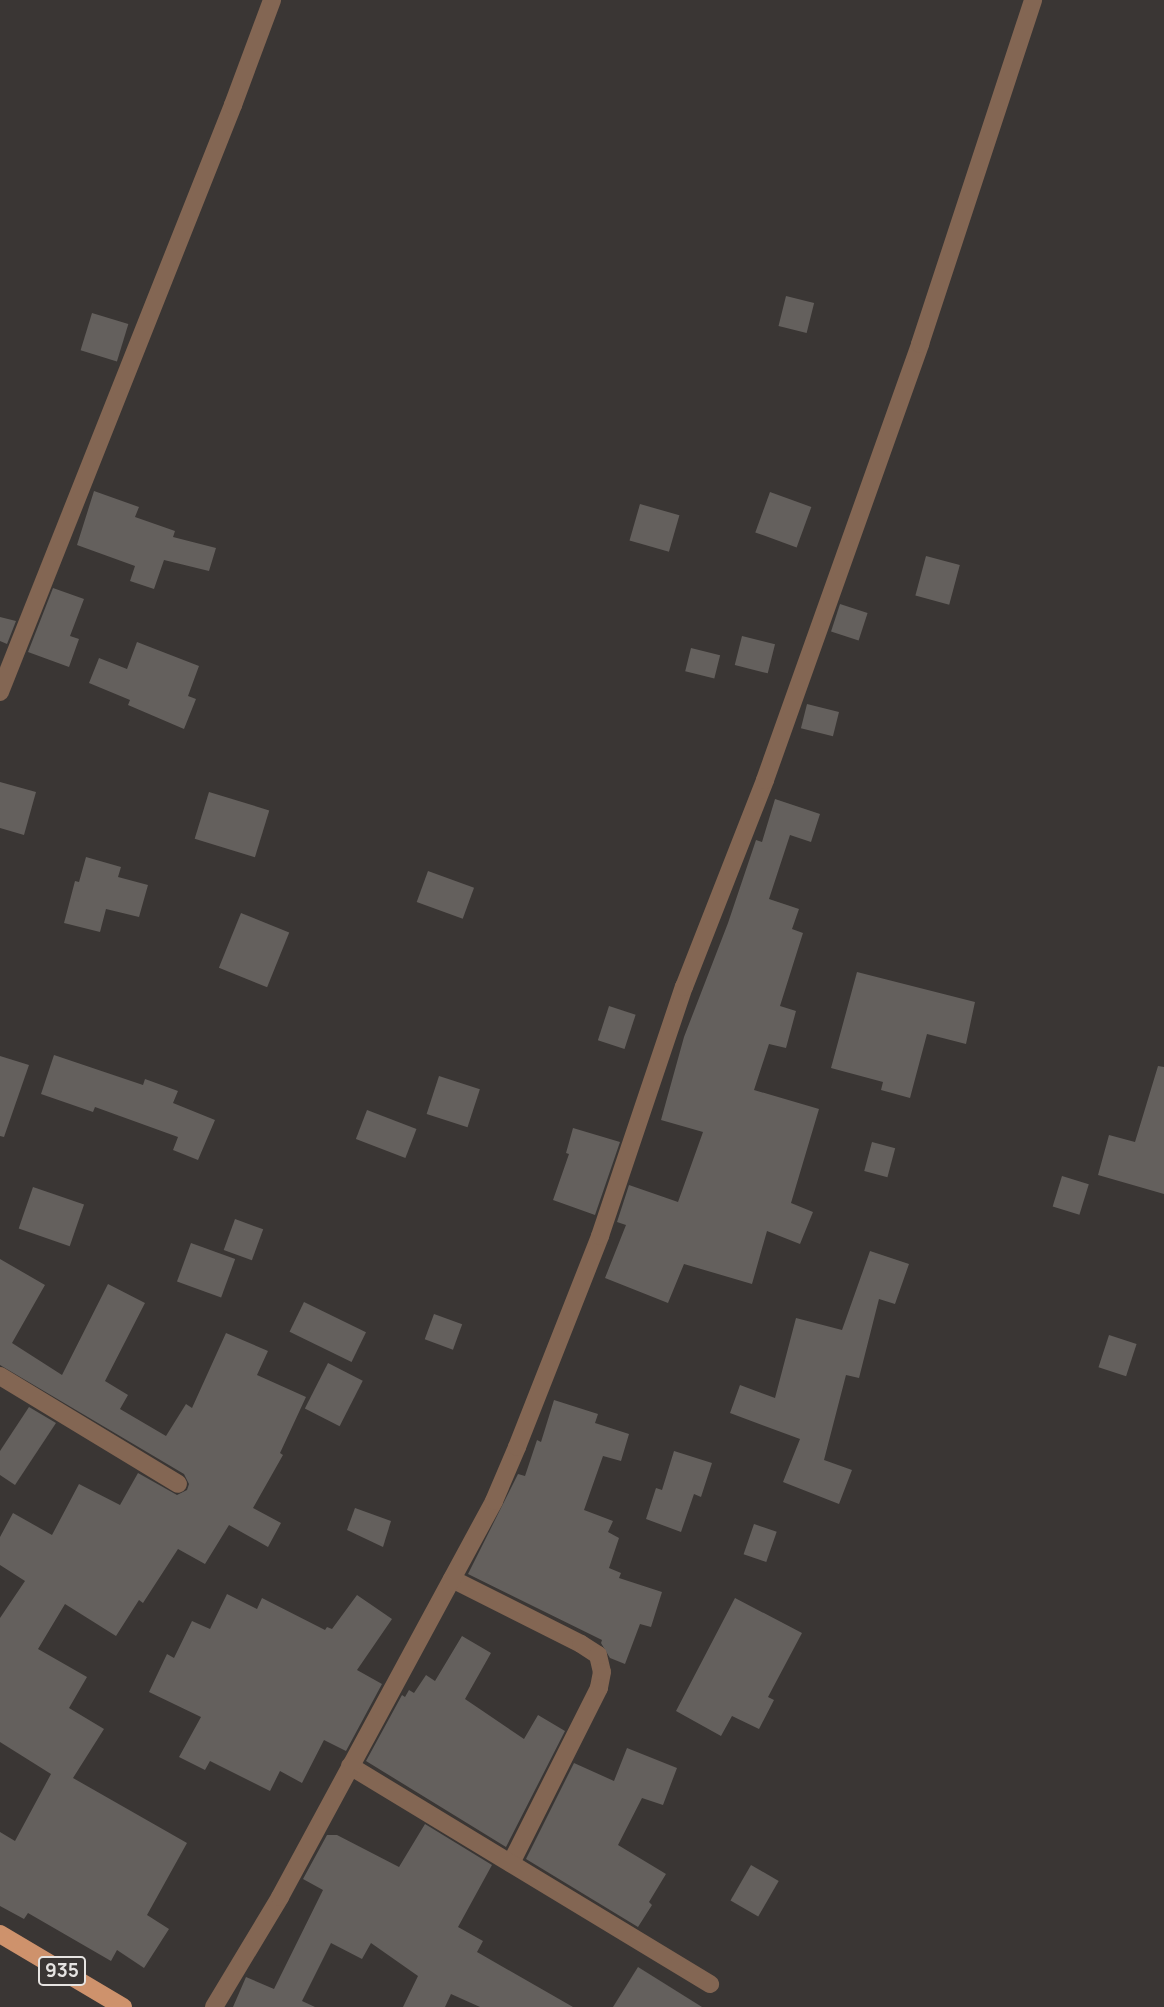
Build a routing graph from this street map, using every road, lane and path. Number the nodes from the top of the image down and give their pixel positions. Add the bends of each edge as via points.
1 (272, 0) edge
2 (1033, 0) edge
3 (4, 669) edge
4 (0, 692) edge
5 (0, 1376) edge
6 (178, 1483) dead end
7 (452, 1579) junction
8 (350, 1766) junction
9 (511, 1863) junction
10 (0, 1934) edge
11 (710, 1984) dead end
12 (123, 2007) edge
13 (214, 2007) edge

1 - 3 street
2 - 7 street via 920,344 765,780 684,986 600,1236 499,1490
3 - 4 street
5 - 6 street
7 - 8 street
7 - 9 street via 581,1644 598,1655 602,1672 599,1688
8 - 9 street
8 - 13 street
9 - 11 street
10 - 12 main road, 935

